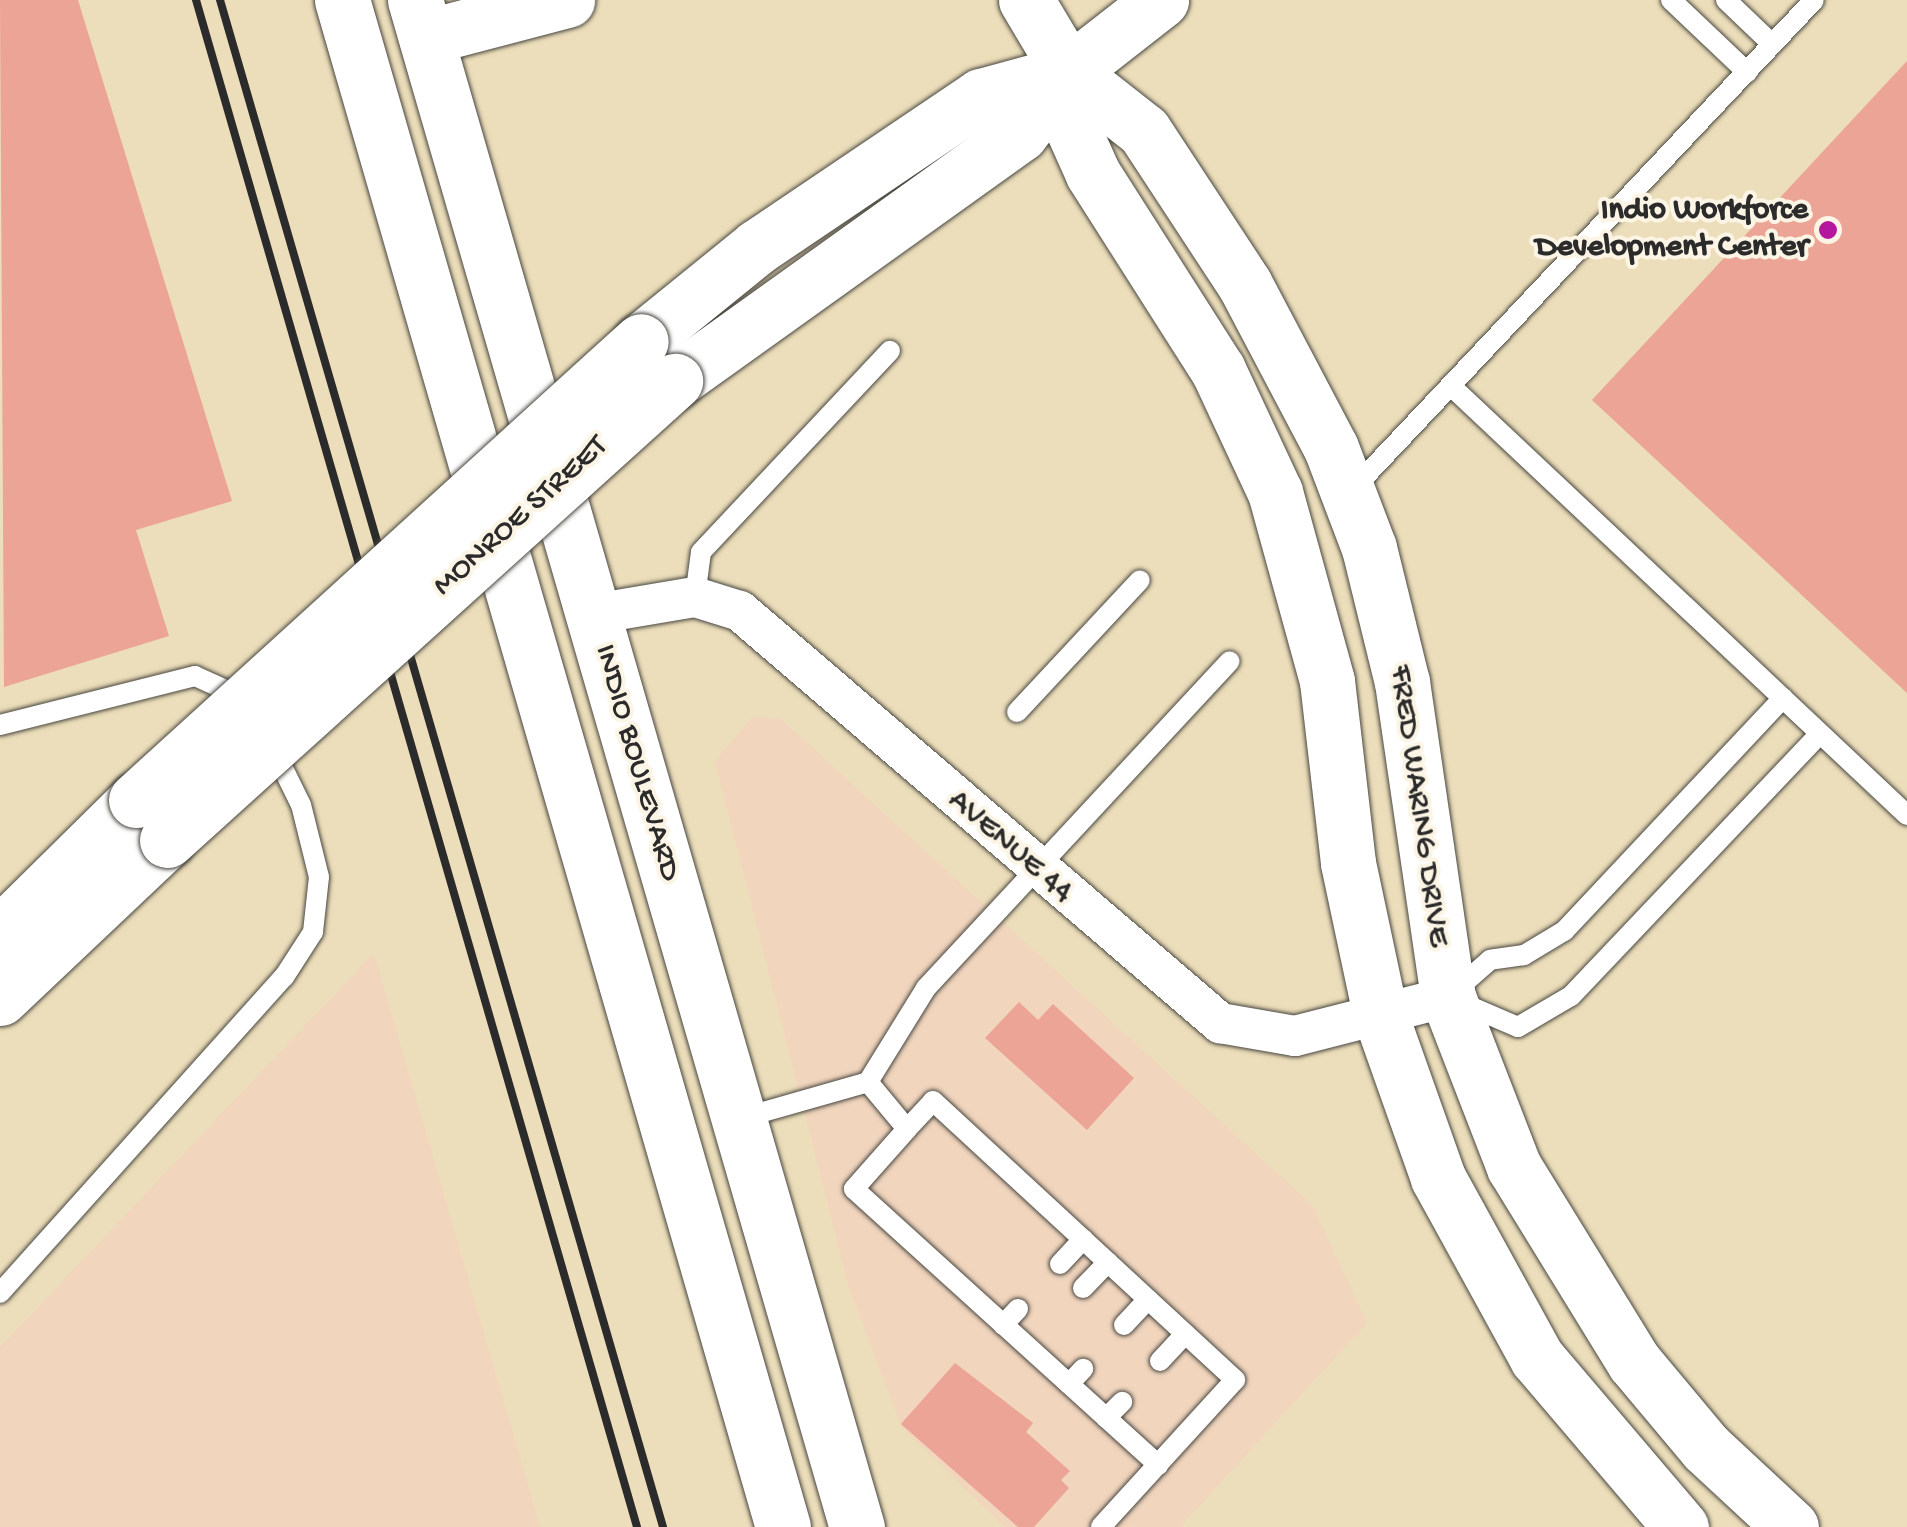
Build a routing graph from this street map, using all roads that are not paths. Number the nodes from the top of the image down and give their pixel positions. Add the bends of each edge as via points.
1 (342, 0) edge
2 (371, 0) edge
3 (567, 0) edge
4 (1026, 0) edge
5 (1161, 0) edge
6 (1671, 0) edge
7 (1726, 0) edge
8 (1814, 0) edge
9 (421, 18) edge
10 (1772, 44) junction
11 (1069, 72) junction
12 (1747, 72) junction
13 (386, 154) junction
14 (890, 351) dead end
15 (526, 383) junction
16 (1450, 386) junction
17 (1349, 493) junction
18 (1140, 580) dead end
19 (695, 597) junction
20 (594, 614) junction
21 (1230, 661) dead end
22 (1782, 698) junction
23 (1017, 712) dead end
24 (0, 725) edge
25 (1820, 734) junction
26 (1907, 815) edge
27 (152, 820) junction
28 (1035, 868) junction
29 (0, 934) edge
30 (0, 998) edge
31 (1448, 998) junction
32 (1380, 1014) junction
33 (868, 1082) junction
34 (739, 1118) junction
35 (907, 1128) junction
36 (1083, 1239) junction
37 (1108, 1262) junction
38 (1060, 1264) dead end
39 (1083, 1288) dead end
40 (0, 1292) edge
41 (1148, 1299) junction
42 (1018, 1309) dead end
43 (1003, 1325) junction
44 (1124, 1325) dead end
45 (1185, 1334) junction
46 (1160, 1360) dead end
47 (1122, 1402) dead end
48 (1106, 1418) junction
49 (1158, 1465) junction
50 (783, 1527) edge
51 (857, 1527) edge
52 (1101, 1527) edge
53 (1681, 1527) edge
54 (1791, 1527) edge

1 - 13 main road
2 - 9 main road via 382,21
3 - 9 main road
4 - 11 main road, FRED WARING DRIVE
5 - 11 main road, MONROE STREET
6 - 12 lane
7 - 10 lane
8 - 10 lane
9 - 13 main road
9 - 15 main road, INDIO BOULEVARD
10 - 12 lane
11 - 17 main road, FRED WARING DRIVE via 1144,130 1196,207 1290,366
11 - 27 main road, MONROE STREET, bridge via 981,96 757,247 658,361
11 - 32 main road, FRED WARING DRIVE via 1072,127 1093,174 1218,370 1287,530 1327,681 1348,863
12 - 16 lane
13 - 15 main road via 406,132 424,138 472,296
13 - 50 main road
14 - 19 lane via 701,552
15 - 20 main road, INDIO BOULEVARD
16 - 17 lane
16 - 22 lane
17 - 31 main road, FRED WARING DRIVE via 1402,682
18 - 23 lane
19 - 20 street, AVENUE 44
19 - 28 street, AVENUE 44 via 740,611
20 - 34 main road, INDIO BOULEVARD
21 - 28 lane
22 - 25 lane
22 - 31 lane via 1564,931 1524,955 1490,960
24 - 40 lane via 195,676 235,690 301,804 320,877 313,932 284,977
25 - 26 lane
25 - 31 lane via 1571,996 1518,1027
27 - 29 main road, MONROE STREET
27 - 30 main road, MONROE STREET
28 - 32 street, AVENUE 44 via 1220,1023 1295,1036
28 - 33 lane via 926,988
31 - 32 street, AVENUE 44
31 - 54 main road, FRED WARING DRIVE via 1480,1094 1576,1278 1668,1406
32 - 53 main road, FRED WARING DRIVE via 1417,1126 1481,1264 1576,1410
33 - 34 lane
33 - 35 lane
34 - 51 main road, INDIO BOULEVARD
35 - 36 lane via 933,1101
35 - 43 lane via 854,1190
36 - 37 lane
36 - 38 lane
37 - 39 lane
37 - 41 lane
41 - 44 lane
41 - 45 lane
42 - 43 lane
43 - 48 lane via 1035,1339 1076,1376
45 - 46 lane
45 - 49 lane via 1235,1380
47 - 48 lane
48 - 49 lane
49 - 52 lane

